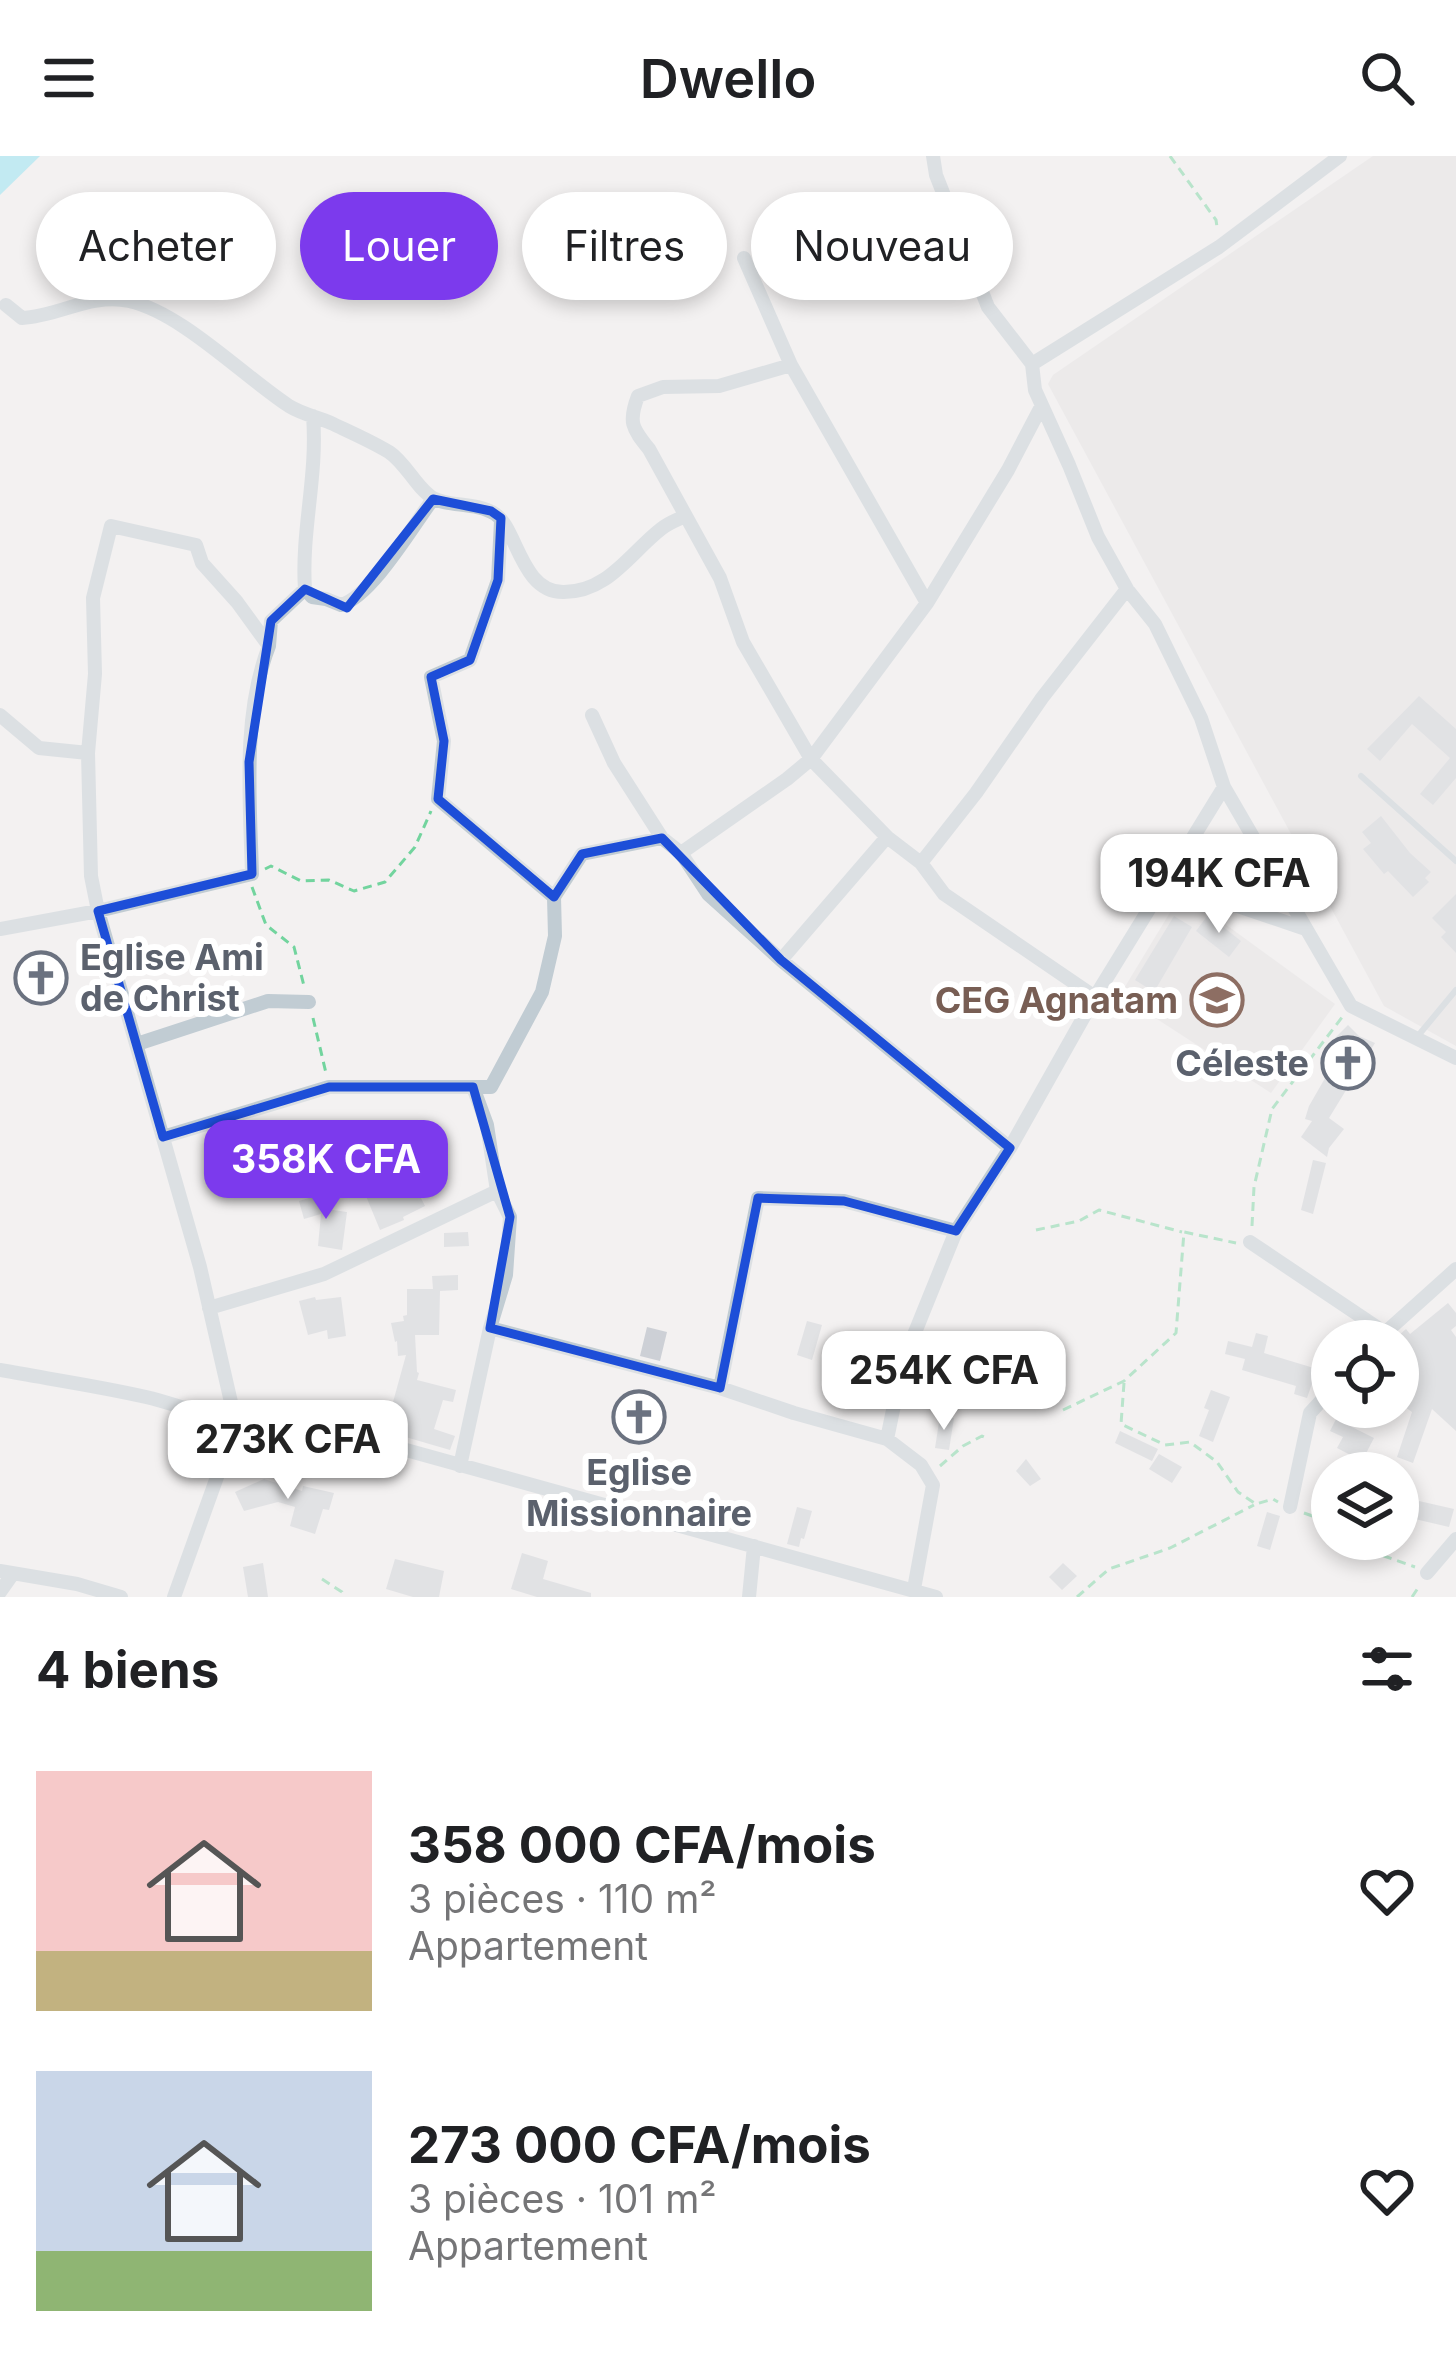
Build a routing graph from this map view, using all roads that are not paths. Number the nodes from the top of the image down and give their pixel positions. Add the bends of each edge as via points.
1 (933, 156) edge
2 (1340, 156) edge
3 (743, 258) dead end
4 (6, 305) dead end
5 (1032, 364) junction
6 (791, 365) junction
7 (1042, 405) junction
8 (314, 416) junction
9 (433, 499) junction
10 (685, 516) junction
11 (501, 518) junction
12 (1127, 589) junction
13 (305, 590) junction
14 (927, 604) junction
15 (269, 646) junction
16 (592, 715) dead end
17 (0, 716) edge
18 (88, 753) junction
19 (811, 759) junction
20 (1361, 776) dead end
21 (1224, 787) junction
22 (887, 837) junction
23 (662, 838) junction
24 (681, 854) junction
25 (1456, 861) edge
26 (921, 863) junction
27 (1167, 882) junction
28 (554, 898) junction
29 (98, 911) junction
30 (0, 929) edge
31 (1306, 929) junction
32 (782, 960) junction
33 (1456, 990) edge
34 (1095, 997) junction
35 (309, 1002) road end
36 (1417, 1036) junction
37 (136, 1044) junction
38 (1456, 1058) edge
39 (472, 1087) junction
40 (163, 1137) junction
41 (1010, 1148) junction
42 (497, 1191) junction
43 (963, 1220) junction
44 (1250, 1242) road end
45 (1456, 1269) edge
46 (209, 1308) junction
47 (1357, 1320) edge
48 (1399, 1320) edge
49 (490, 1328) junction
50 (4, 1371) edge
51 (720, 1388) junction
52 (0, 1389) edge
53 (1311, 1412) edge
54 (236, 1424) junction
55 (887, 1438) junction
56 (460, 1466) junction
57 (1290, 1507) road end
58 (1456, 1539) edge
59 (754, 1546) junction
60 (6, 1573) edge
61 (1427, 1573) road end
62 (914, 1589) junction
63 (0, 1592) edge
64 (121, 1597) edge
65 (174, 1597) edge
66 (748, 1597) edge
67 (936, 1597) edge

1 - 5 street via 988,307
2 - 5 street via 1219,247
3 - 6 street
4 - 8 street via 22,318 97,299 167,314 294,410
5 - 7 street
6 - 10 street via 719,386 638,396 634,430
6 - 14 street
7 - 12 street
7 - 14 street
8 - 9 street via 393,454
8 - 13 street
9 - 11 street
9 - 13 street via 353,602
10 - 11 street via 662,527 618,571 575,592 556,592 533,576
10 - 19 street via 720,578 742,642
11 - 28 street via 498,580 470,660 431,676 445,741 438,799
12 - 21 street via 1155,624
12 - 26 street
13 - 15 street via 272,621
14 - 19 street
15 - 18 street via 196,545 111,526 93,598
15 - 29 street via 249,762 250,875
16 - 23 street
17 - 18 street via 39,748
18 - 29 street
19 - 22 street
19 - 24 street
20 - 25 lane
21 - 27 street
21 - 31 street
22 - 26 street
22 - 32 street
23 - 24 street
23 - 28 street via 582,854
24 - 32 street via 708,895
26 - 34 street via 944,894
27 - 31 street
27 - 34 street
28 - 39 street via 542,992 491,1087
29 - 30 street
29 - 37 street
31 - 36 street via 1351,1006
32 - 41 street
33 - 36 lane
34 - 41 street
35 - 37 street via 268,1001
36 - 38 street
37 - 40 street
39 - 40 street via 329,1087
39 - 42 street
40 - 46 street
41 - 43 street
42 - 46 street via 324,1274
42 - 49 street via 510,1217 506,1275
43 - 51 street via 758,1198
43 - 55 street via 903,1362
44 - 47 street
45 - 48 street
46 - 54 street
49 - 51 street
49 - 56 street
50 - 52 street
50 - 54 street via 148,1397
51 - 55 street
53 - 57 street
54 - 56 street via 274,1440 362,1451 388,1445
54 - 65 street
55 - 62 street via 933,1485
56 - 59 street
58 - 61 street
59 - 62 street
59 - 66 street
60 - 63 street
60 - 64 street
62 - 67 street

